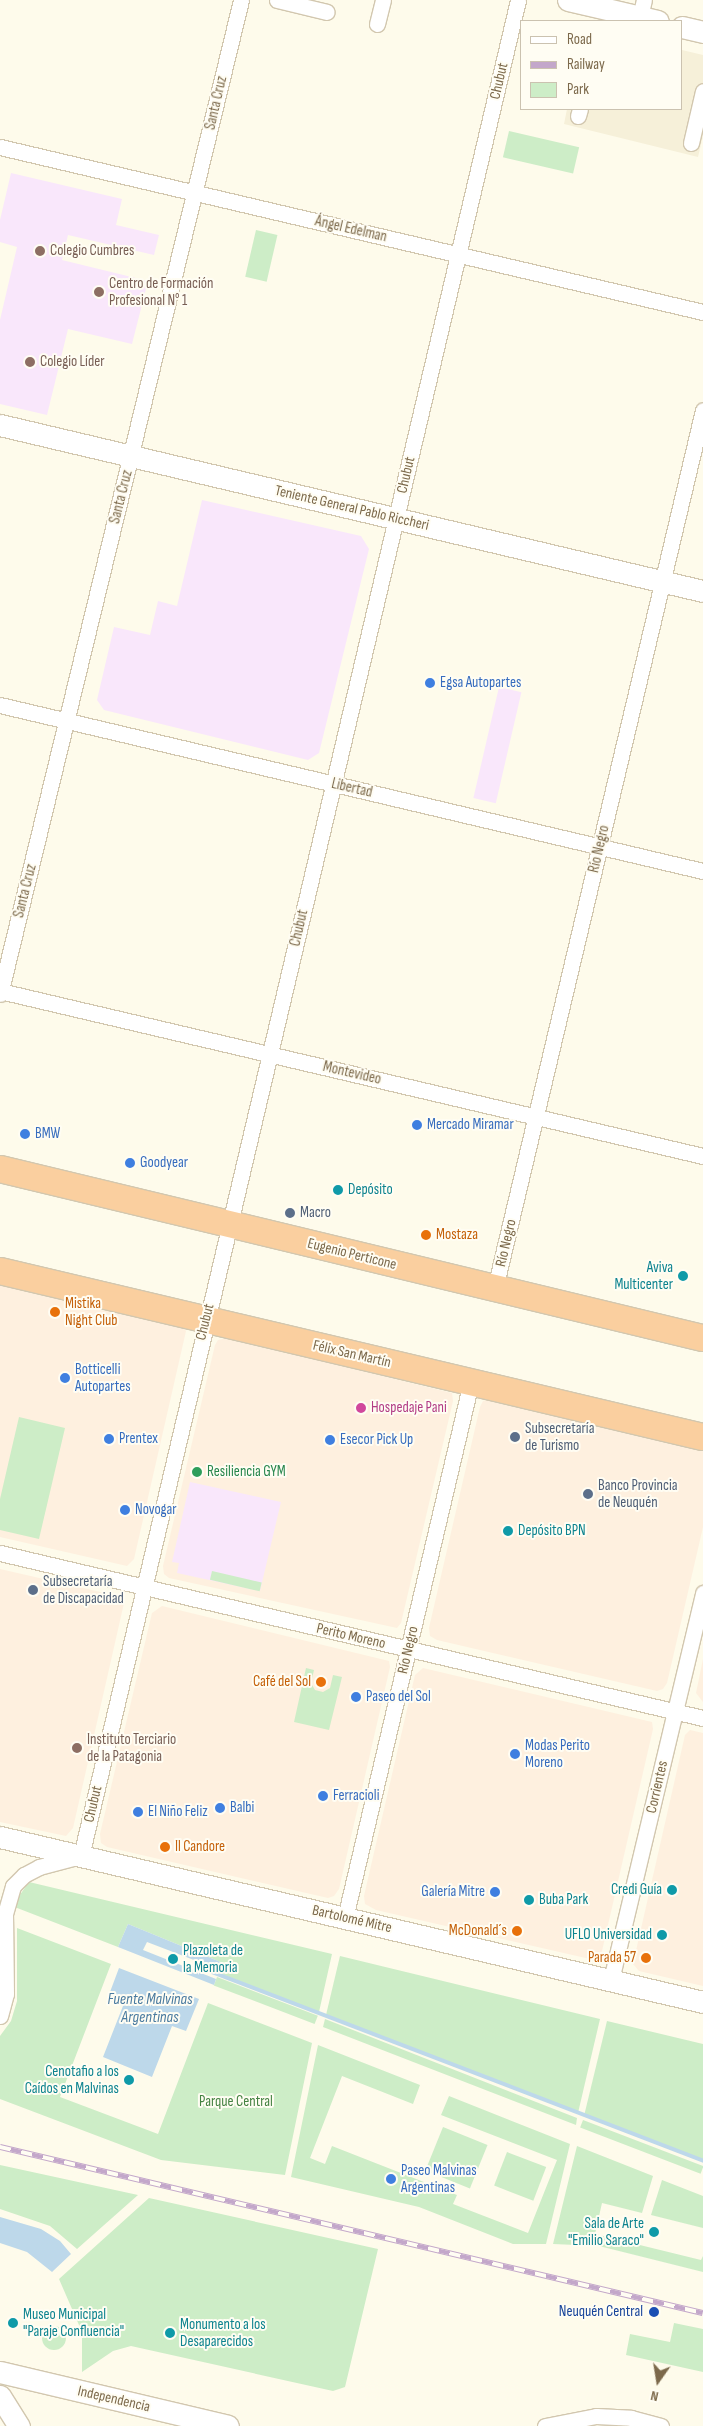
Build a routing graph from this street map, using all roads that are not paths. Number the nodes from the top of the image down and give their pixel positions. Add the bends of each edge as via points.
1 (241, 0) edge
2 (276, 0) edge
3 (383, 0) edge
4 (518, 0) edge
5 (568, 0) edge
6 (327, 12) dead end
7 (647, 13) edge
8 (602, 15) edge
9 (377, 24) dead end
10 (683, 27) edge
11 (703, 32) edge
12 (703, 91) edge
13 (691, 142) dead end
14 (0, 147) edge
15 (195, 193) junction
16 (458, 254) junction
17 (703, 312) edge
18 (703, 410) edge
19 (0, 426) edge
20 (132, 456) junction
21 (396, 518) junction
22 (662, 581) junction
23 (703, 591) edge
24 (0, 705) edge
25 (67, 721) junction
26 (333, 784) junction
27 (600, 847) junction
28 (703, 871) edge
29 (0, 992) edge
30 (270, 1054) junction
31 (536, 1116) junction
32 (703, 1156) edge
33 (0, 1169) edge
34 (230, 1224) junction
35 (0, 1271) edge
36 (495, 1288) junction
37 (206, 1320) junction
38 (703, 1338) edge
39 (471, 1382) junction
40 (703, 1437) edge
41 (0, 1553) edge
42 (143, 1587) junction
43 (703, 1593) edge
44 (408, 1649) junction
45 (675, 1711) junction
46 (703, 1718) edge
47 (0, 1837) edge
48 (81, 1856) junction
49 (345, 1918) junction
50 (611, 1980) junction
51 (703, 2002) edge
52 (0, 2016) edge
53 (0, 2372) edge
54 (224, 2426) edge
55 (545, 2426) edge
56 (661, 2426) edge

1 - 15 street, Santa Cruz
2 - 6 street
3 - 9 street
4 - 16 street, Chubut
5 - 8 main road
7 - 8 main road
10 - 11 main road
12 - 13 street
14 - 15 street, Ángel Edelman
15 - 16 street, Ángel Edelman
15 - 20 street, Santa Cruz
16 - 17 street, Ángel Edelman
16 - 21 street, Chubut
18 - 22 street, Río Negro
19 - 20 main road, Teniente General Pablo Riccheri
20 - 21 main road, Teniente General Pablo Riccheri
20 - 25 street, Santa Cruz
21 - 22 main road, Teniente General Pablo Riccheri
21 - 26 street, Chubut
22 - 23 main road, Teniente General Pablo Riccheri
22 - 27 street, Río Negro
24 - 25 street, Libertad
25 - 26 street, Libertad
25 - 29 street, Santa Cruz
26 - 27 street, Libertad
26 - 30 street, Chubut
27 - 28 street, Libertad
27 - 31 street, Río Negro
29 - 30 street, Montevideo
30 - 31 street, Montevideo
30 - 34 street, Chubut
31 - 32 street, Montevideo
31 - 36 street, Río Negro
33 - 34 highway, Eugenio Perticone
34 - 36 highway, Eugenio Perticone
34 - 37 street, Chubut
35 - 37 highway, Félix San Martín
36 - 38 highway, Eugenio Perticone
37 - 39 highway, Félix San Martín
37 - 42 street, Chubut
39 - 40 highway, Félix San Martín
39 - 44 street, Río Negro
41 - 42 street, Perito Moreno
42 - 44 street, Perito Moreno
42 - 48 street, Chubut
43 - 45 street, Corrientes
44 - 45 street, Perito Moreno
44 - 49 street, Río Negro
45 - 46 street, Perito Moreno
45 - 50 street, Corrientes
47 - 48 main road, Bartolomé Mitre
48 - 49 main road, Bartolomé Mitre
48 - 52 street via 39,1867 13,1886 6,1906 6,1994
49 - 50 main road, Bartolomé Mitre
50 - 51 main road, Bartolomé Mitre
53 - 54 main road, Independencia
55 - 56 street via 596,2416 631,2418

